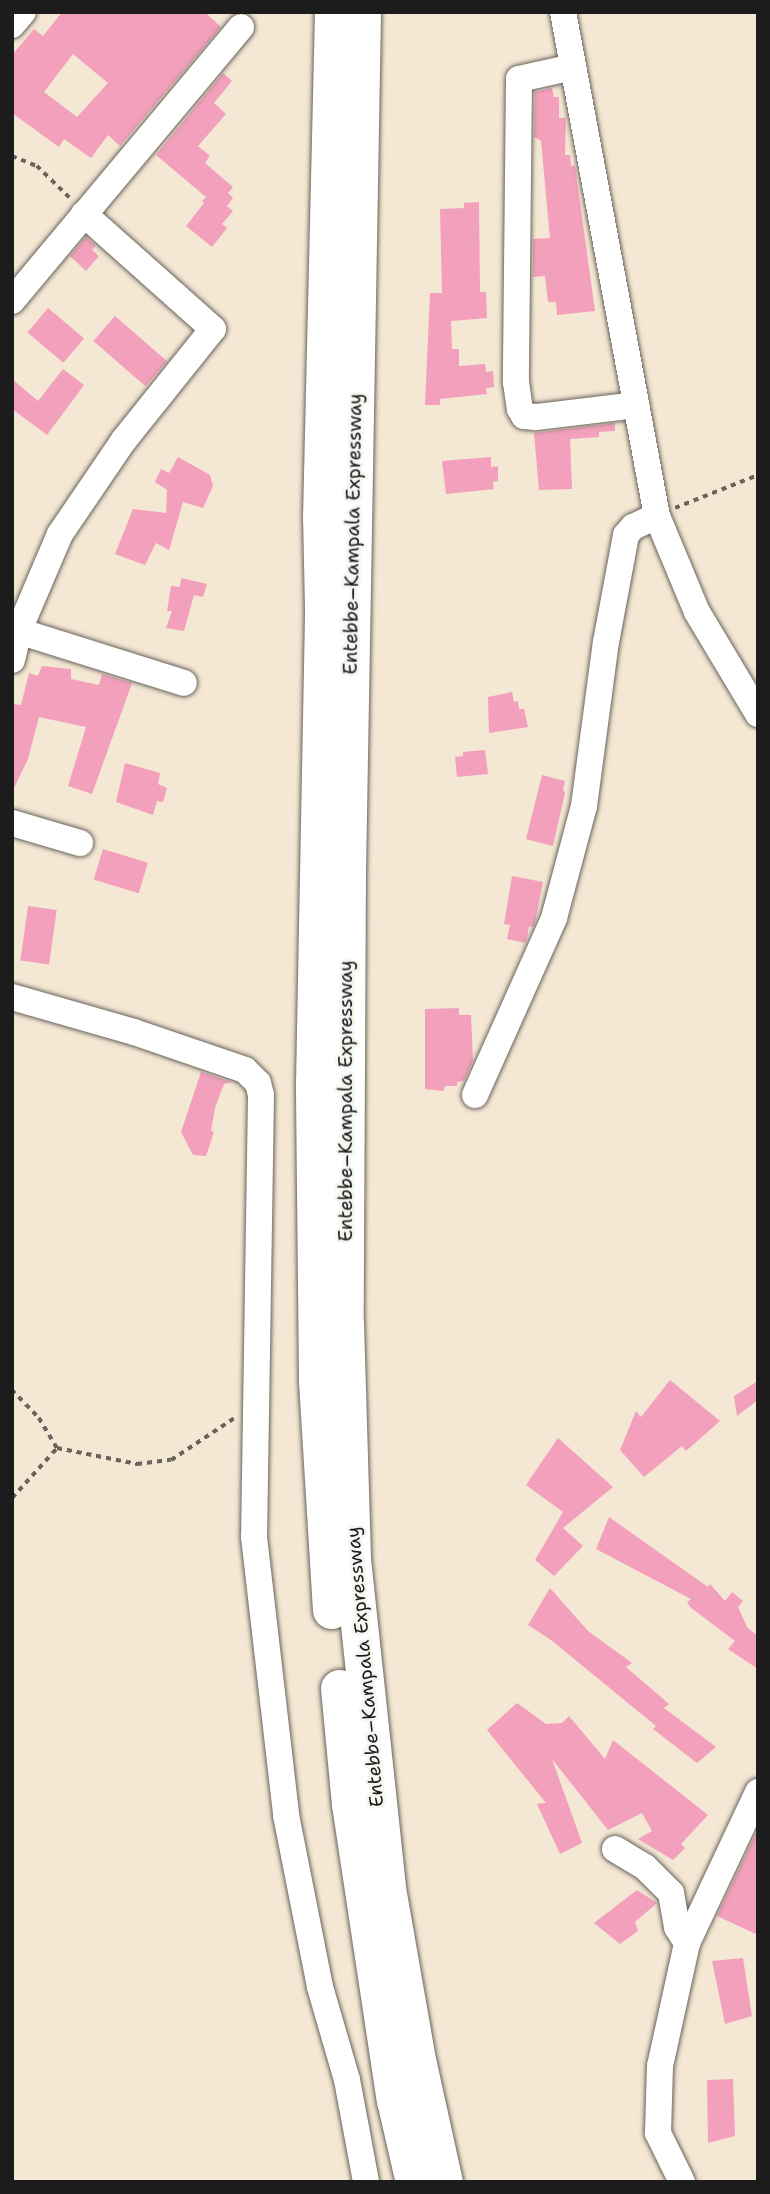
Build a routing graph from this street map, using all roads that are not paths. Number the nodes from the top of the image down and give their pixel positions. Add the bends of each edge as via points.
1 (23, 12) edge
2 (333, 12) edge
3 (362, 12) edge
4 (563, 12) edge
5 (12, 25) edge
6 (241, 27) dead end
7 (573, 67) junction
8 (84, 214) junction
9 (12, 301) edge
10 (636, 405) junction
11 (657, 516) junction
12 (16, 629) edge
13 (12, 660) edge
14 (184, 683) dead end
15 (758, 714) edge
16 (12, 823) edge
17 (80, 843) dead end
18 (12, 997) edge
19 (475, 1095) dead end
20 (758, 1792) edge
21 (615, 1849) dead end
22 (687, 1943) junction
23 (366, 2182) edge
24 (414, 2182) edge
25 (444, 2182) edge
26 (682, 2182) edge

1 - 5 street
2 - 24 highway, Entebbe–Kampala Expressway via 314,1083 317,1379 326,1556 350,1804 395,2100
3 - 25 highway, Entebbe–Kampala Expressway via 346,927 345,1322 352,1559 387,1888
4 - 7 street
6 - 8 street
7 - 10 street
7 - 10 street via 519,79 516,382 520,409 524,416 536,417
8 - 9 street
8 - 12 street via 213,329 124,440 60,534
10 - 11 street
11 - 15 street via 697,612
11 - 19 street via 626,535 578,831 554,918
12 - 13 street
12 - 14 street
16 - 17 street
18 - 23 street via 226,1063 245,1070 258,1083 254,1537 286,1815
20 - 22 street
21 - 22 street via 645,1867 671,1893 677,1927
22 - 26 street via 657,2091 658,2133

